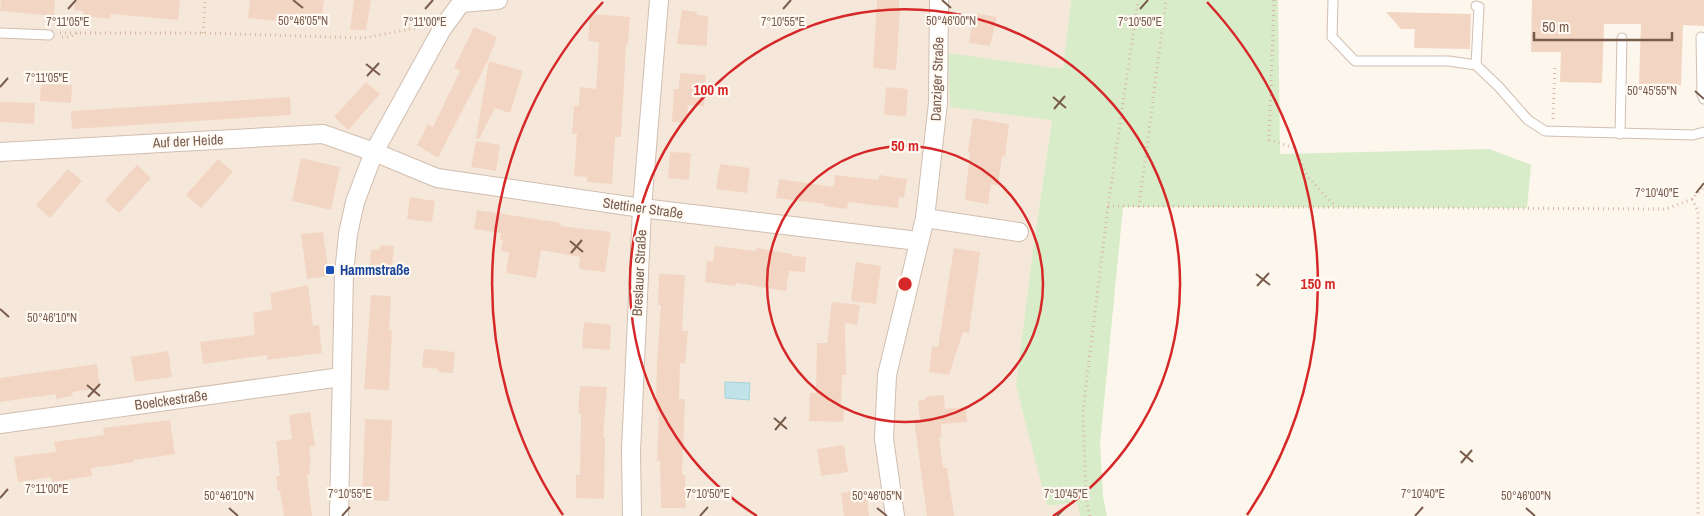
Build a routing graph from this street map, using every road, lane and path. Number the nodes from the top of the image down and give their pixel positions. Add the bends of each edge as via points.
1 (208, 0) edge
2 (498, 0) edge
3 (659, 0) edge
4 (939, 0) edge
5 (1138, 0) edge
6 (1166, 0) edge
7 (1274, 0) edge
8 (1333, 0) edge
9 (461, 2) edge
10 (1476, 6) dead end
11 (442, 29) junction
12 (0, 33) edge
13 (61, 33) dead end
14 (203, 33) junction
15 (49, 35) dead end
16 (1701, 37) dead end
17 (1622, 38) dead end
18 (1476, 65) junction
19 (1555, 65) dead end
20 (1704, 99) edge
21 (1553, 132) junction
22 (1704, 132) edge
23 (1620, 134) junction
24 (0, 152) edge
25 (374, 152) junction
26 (1704, 186) edge
27 (1692, 198) junction
28 (1108, 206) junction
29 (642, 208) junction
30 (1139, 208) junction
31 (1336, 208) junction
32 (925, 218) junction
33 (1019, 232) dead end
34 (918, 241) junction
35 (341, 377) junction
36 (0, 424) edge
37 (338, 516) edge
38 (632, 516) edge
39 (896, 516) edge
40 (1090, 516) edge
41 (1698, 516) edge

1 - 14 path via 205,2
2 - 9 street
3 - 29 street, Breslauer Straße
4 - 32 street, Danziger Straße via 938,103
5 - 28 path
6 - 30 path
7 - 31 path via 1269,140 1295,148 1307,176
8 - 18 lane via 1332,37 1355,61 1449,61
9 - 11 street
10 - 18 lane via 1479,6
11 - 14 path via 431,24 364,38
11 - 25 street
12 - 15 lane
13 - 14 path
16 - 20 lane
17 - 23 lane
18 - 21 lane via 1528,120 1545,132
19 - 21 path
21 - 23 lane
22 - 23 lane via 1693,135
24 - 25 street, Auf der Heide via 322,134
25 - 29 street, Stettiner Straße via 437,178
25 - 35 street via 355,202 348,234
26 - 27 path
27 - 31 path via 1666,208
27 - 41 path via 1698,211
28 - 30 path
28 - 40 path via 1083,410 1086,498
29 - 34 street, Stettiner Straße
29 - 38 street, Breslauer Straße via 631,451
30 - 31 path
32 - 33 street
32 - 34 street, Danziger Straße
34 - 39 street, Danziger Straße via 887,375 884,439
35 - 36 street, Boelckestraße
35 - 37 street

